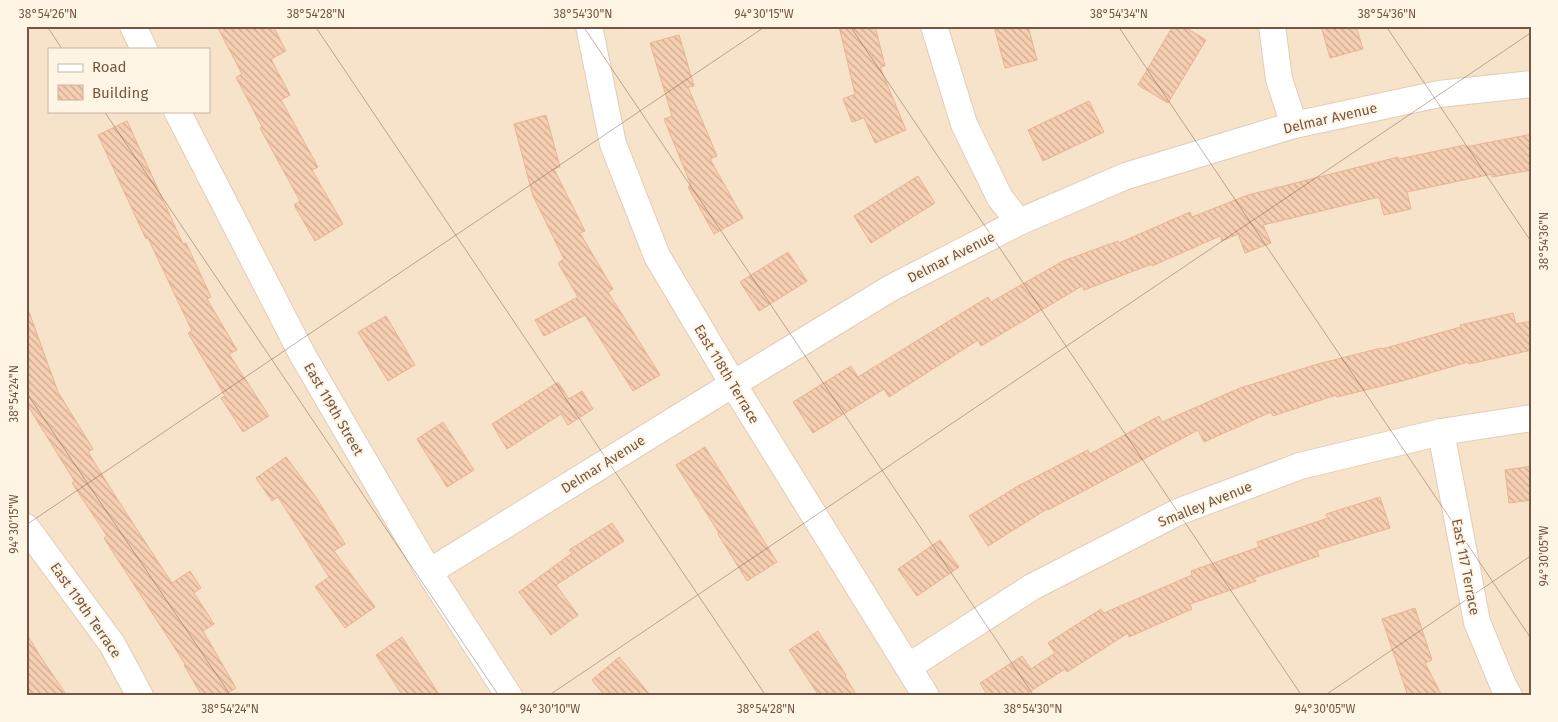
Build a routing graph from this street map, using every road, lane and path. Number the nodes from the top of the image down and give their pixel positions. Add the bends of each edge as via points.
1 (133, 26) edge
2 (589, 26) edge
3 (934, 26) edge
4 (1272, 26) edge
5 (144, 48) edge
6 (1532, 84) edge
7 (178, 112) edge
8 (1294, 124) junction
9 (1019, 222) junction
10 (732, 384) junction
11 (1532, 418) edge
12 (1441, 432) junction
13 (26, 527) edge
14 (429, 572) junction
15 (908, 667) junction
16 (140, 696) edge
17 (509, 696) edge
18 (926, 696) edge
19 (1510, 696) edge

1 - 5 street
2 - 10 street, East 118th Terrace via 613,144 657,256
3 - 9 street via 964,124 1000,198
4 - 8 street via 1279,79
6 - 8 street, Delmar Avenue via 1439,94
7 - 14 street, East 119th Street via 302,354
8 - 9 street, Delmar Avenue via 1126,176
9 - 10 street, Delmar Avenue via 891,288
10 - 14 street, Delmar Avenue
10 - 15 street, East 118th Terrace
11 - 12 street, Smalley Avenue
12 - 15 street, Smalley Avenue via 1300,466 1178,512 1032,587
12 - 19 street, East 117 Terrace via 1477,622
13 - 16 street, East 119th Terrace via 112,644
14 - 17 street, East 119th Street
15 - 18 street, East 118th Terrace

